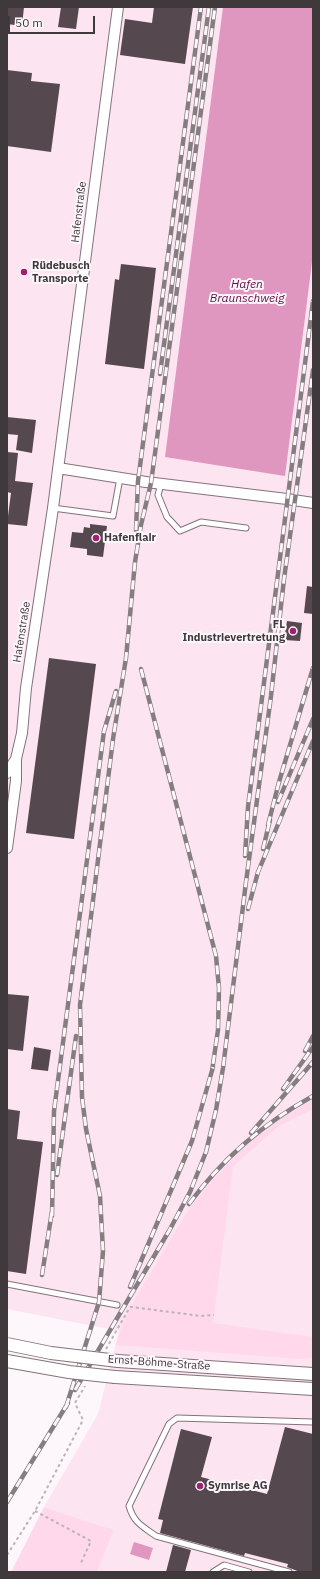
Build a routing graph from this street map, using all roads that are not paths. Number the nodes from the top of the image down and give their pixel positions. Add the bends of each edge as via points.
1 (118, 7) edge
2 (58, 468) junction
3 (120, 478) junction
4 (161, 484) junction
5 (313, 503) edge
6 (53, 508) junction
7 (246, 528) dead end
8 (16, 759) junction
9 (7, 773) edge
10 (8, 834) edge
11 (7, 848) edge
12 (7, 1284) edge
13 (117, 1305) road end
14 (7, 1344) edge
15 (7, 1360) edge
16 (313, 1374) edge
17 (313, 1389) edge
18 (313, 1422) edge
19 (214, 1572) edge
20 (250, 1572) edge
21 (289, 1572) edge

1 - 2 street, Hafenstraße
2 - 3 street
2 - 6 street, Hafenstraße
3 - 4 street
3 - 6 lane via 114,516
4 - 5 street
4 - 7 lane via 158,495 167,517 180,531 201,522
6 - 8 street, Hafenstraße via 26,688 22,733
8 - 9 street, Hafenstraße
8 - 10 street, Hafenstraße via 16,781
10 - 11 street, Hafenstraße
12 - 13 lane
14 - 16 street, Ernst-Böhme-Straße, bridge via 51,1353 118,1361
15 - 17 street, Ernst-Böhme-Straße, bridge via 69,1372 114,1377
18 - 21 lane via 177,1418 169,1424 129,1506 132,1517 139,1525 156,1536
19 - 20 lane via 224,1565

